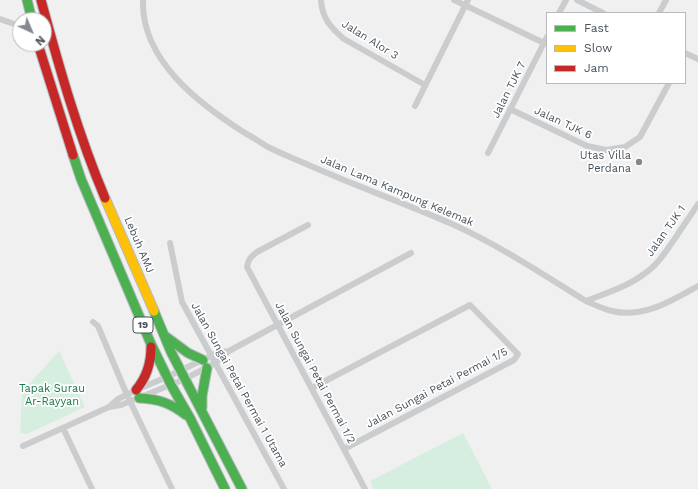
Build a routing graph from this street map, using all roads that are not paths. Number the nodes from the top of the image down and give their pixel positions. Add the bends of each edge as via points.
1 (27, 0) edge
2 (41, 0) edge
3 (143, 0) edge
4 (321, 0) edge
5 (454, 0) edge
6 (566, 0) edge
7 (577, 0) edge
8 (666, 0) edge
9 (466, 3) edge
10 (30, 12) edge
11 (560, 12) edge
12 (601, 12) edge
13 (660, 12) edge
14 (0, 19) edge
15 (12, 23) edge
16 (546, 39) edge
17 (544, 43) junction
18 (40, 52) edge
19 (686, 53) edge
20 (698, 59) edge
21 (668, 84) edge
22 (425, 85) junction
23 (415, 106) dead end
24 (510, 109) junction
25 (488, 153) dead end
26 (698, 204) edge
27 (308, 225) dead end
28 (170, 243) dead end
29 (411, 253) dead end
30 (698, 286) edge
31 (586, 301) junction
32 (93, 322) dead end
33 (278, 324) junction
34 (163, 335) junction
35 (152, 344) junction
36 (229, 351) junction
37 (212, 355) junction
38 (208, 363) junction
39 (180, 370) junction
40 (185, 379) junction
41 (169, 381) junction
42 (312, 388) junction
43 (128, 395) junction
44 (135, 396) junction
45 (108, 407) junction
46 (202, 411) junction
47 (190, 418) junction
48 (63, 428) junction
49 (23, 446) dead end
50 (344, 449) junction
51 (92, 489) edge
52 (172, 489) edge
53 (225, 489) edge
54 (242, 489) edge
55 (284, 489) edge
56 (365, 489) edge

1 - 10 highway
2 - 34 highway, Lebuh AMJ / 19 via 71,106 95,173
3 - 31 street, Jalan Lama Kampung Kelemak via 150,37 163,62 197,98 225,120 269,147 475,235
4 - 22 street, Jalan Alor 3 via 328,24 344,39
5 - 9 street
6 - 11 street
7 - 12 street
8 - 13 street
9 - 17 street
9 - 22 street
14 - 15 street
16 - 17 street, Jalan TJK 7
17 - 24 street, Jalan TJK 7
18 - 35 highway, 19 via 81,178
19 - 20 street
21 - 24 street, Jalan TJK 6 via 640,138 619,148 606,150 587,146
22 - 23 street
24 - 25 street, Jalan TJK 7
26 - 31 street, Jalan TJK 1 via 656,264 644,275
27 - 33 street, Jalan Sungai Petai Permai 1/2 via 257,252 248,262 248,267
28 - 37 street, Jalan Sungai Petai Permai 1 Utama via 182,302
29 - 33 street
30 - 31 street, Jalan Lama Kampung Kelemak via 669,302 642,311 614,312
32 - 43 street via 98,326
33 - 36 street
33 - 42 street, Jalan Sungai Petai Permai 1/2
34 - 38 highway via 184,351
34 - 39 highway, Lebuh AMJ / 19
35 - 41 highway, 19
35 - 44 highway via 149,369
36 - 37 street
36 - 38 street via 222,358
37 - 38 street
37 - 38 street, Jalan Sungai Petai Permai 1 Utama
38 - 39 street
38 - 40 street
38 - 46 highway
38 - 55 street, Jalan Sungai Petai Permai 1 Utama
39 - 40 highway, Lebuh AMJ / 19
39 - 41 street
40 - 41 street
40 - 46 highway, Lebuh AMJ / 19
41 - 44 street
41 - 47 highway, 19
42 - 50 street, Jalan Sungai Petai Permai 1/2
42 - 50 street, Jalan Sungai Petai Permai 1/5 via 470,305 518,354 514,360
43 - 44 street
43 - 44 street
43 - 45 street
44 - 45 street via 121,405
44 - 47 highway via 165,402
44 - 52 street
45 - 48 street
46 - 54 highway, Lebuh AMJ / 19
47 - 53 highway, 19
48 - 49 street
48 - 51 street
50 - 56 street, Jalan Sungai Petai Permai 1/2

